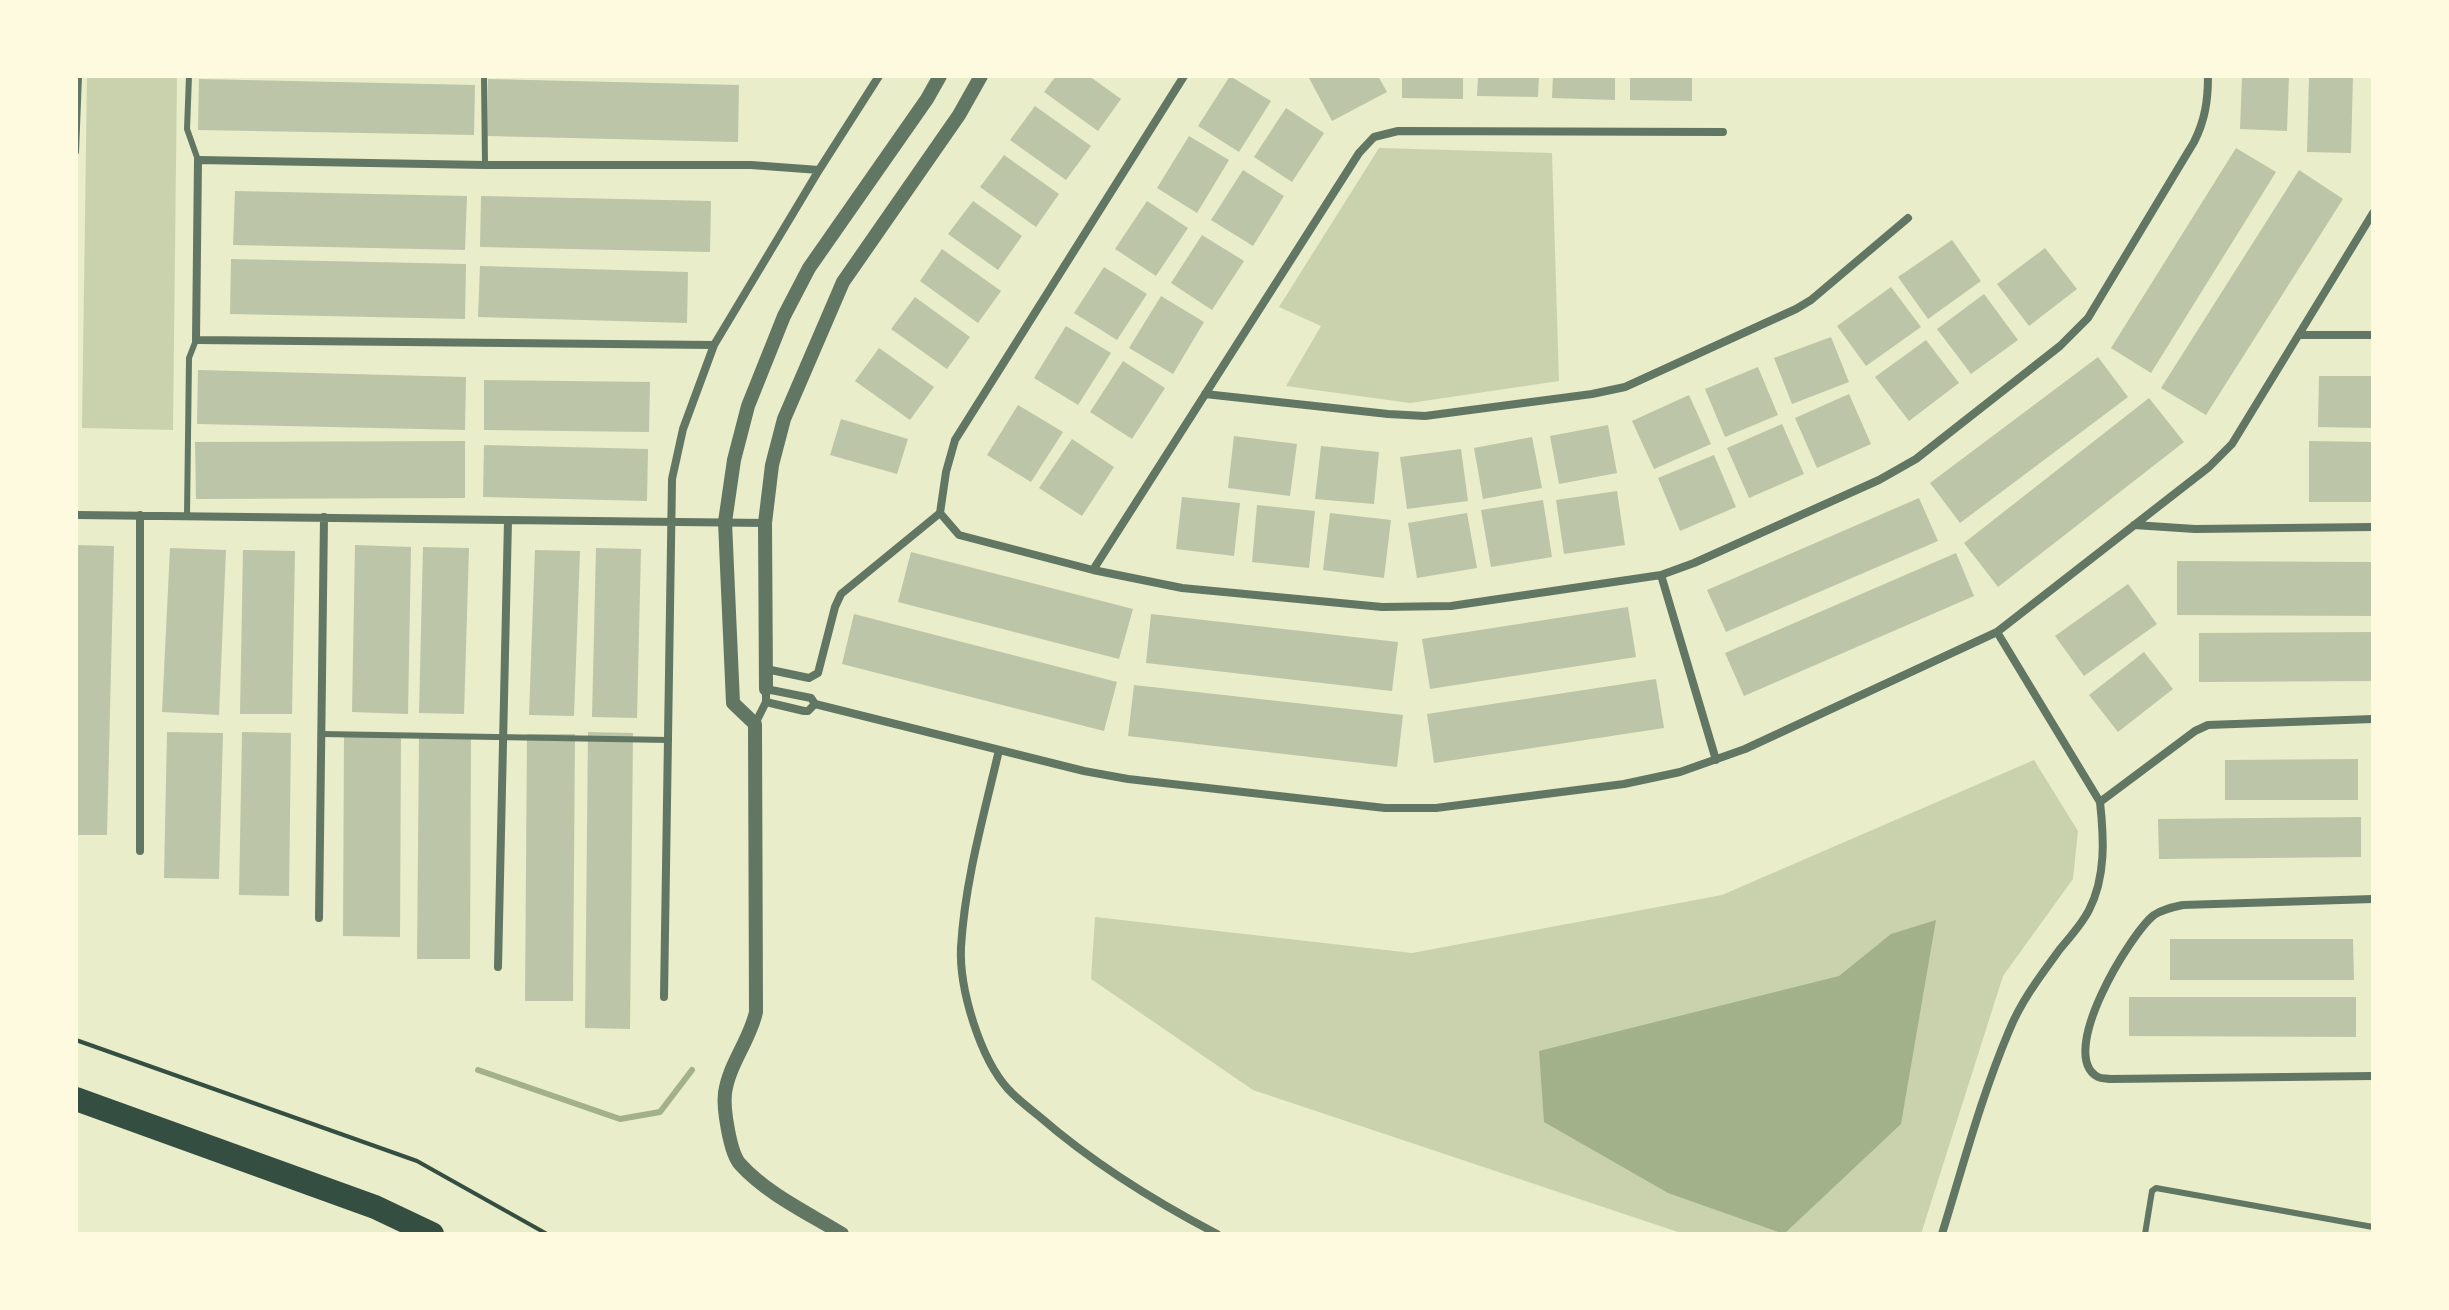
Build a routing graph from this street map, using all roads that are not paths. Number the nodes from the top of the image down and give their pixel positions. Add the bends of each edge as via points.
1 (79, 76) edge
2 (189, 76) edge
3 (484, 76) edge
4 (879, 76) edge
5 (940, 76) edge
6 (981, 76) edge
7 (1184, 76) edge
8 (2208, 76) edge
9 (1723, 132) dead end
10 (76, 152) edge
11 (198, 160) junction
12 (485, 165) junction
13 (819, 170) junction
14 (2373, 213) edge
15 (1908, 218) dead end
16 (2300, 335) junction
17 (2373, 335) edge
18 (196, 340) junction
19 (714, 345) junction
20 (1205, 394) junction
21 (940, 513) junction
22 (76, 515) edge
23 (140, 515) junction
24 (187, 516) junction
25 (324, 517) junction
26 (508, 520) junction
27 (671, 522) junction
28 (725, 522) junction
29 (765, 523) junction
30 (2134, 525) junction
31 (2373, 527) edge
32 (1093, 570) junction
33 (1661, 575) junction
34 (1997, 632) junction
35 (766, 669) junction
36 (766, 695) junction
37 (815, 704) junction
38 (2373, 719) edge
39 (755, 724) junction
40 (322, 734) junction
41 (503, 737) junction
42 (669, 740) junction
43 (999, 750) junction
44 (1716, 760) junction
45 (2100, 802) junction
46 (140, 851) dead end
47 (2373, 899) edge
48 (319, 918) dead end
49 (498, 967) dead end
50 (664, 997) dead end
51 (2373, 1076) edge
52 (76, 1099) edge
53 (2373, 1227) edge
54 (2145, 1233) edge
55 (432, 1234) edge
56 (842, 1234) edge
57 (1217, 1234) edge
58 (1942, 1234) edge
59 (2154, 1234) edge

1 - 10 lane
2 - 11 lane via 187,129
3 - 12 lane
4 - 13 street
5 - 28 street via 809,268 784,316 748,406
6 - 29 street via 843,282 784,419
7 - 21 street via 960,430 949,456
8 - 33 street via 2208,102 2194,142 2088,318 2060,346 1916,459
9 - 20 street via 1398,131 1374,137
11 - 12 street
11 - 18 street
12 - 13 street
13 - 19 street
14 - 16 street
15 - 20 street via 1796,309 1625,387 1425,416
16 - 17 street
16 - 30 street via 2232,444
18 - 19 street
18 - 24 lane via 189,358
19 - 27 street via 683,429 672,479
20 - 32 street
21 - 32 street via 959,535
21 - 35 street via 841,594 818,673 809,678
22 - 23 street
23 - 24 street
23 - 46 street
24 - 25 street
25 - 26 street
25 - 40 street
26 - 27 street
26 - 41 street
27 - 28 street
27 - 42 street
28 - 29 street
28 - 39 street via 733,703
29 - 35 street
30 - 31 street
30 - 34 street
32 - 33 street via 1182,588 1382,607 1451,606
33 - 44 street
34 - 44 street
34 - 45 street
35 - 36 street
36 - 37 street via 811,698
36 - 37 street via 804,711
36 - 39 street
37 - 43 street
38 - 45 street via 2208,725
39 - 56 street via 756,1012 729,1077 727,1127 737,1162 772,1191
40 - 41 lane
40 - 48 street
41 - 42 lane
41 - 49 street
42 - 50 street
43 - 44 street via 1128,779 1385,808 1436,808 1624,784
43 - 57 street via 968,886 961,951 982,1050 1008,1089 1068,1142 1156,1202
45 - 58 street via 2104,832 2096,893 2010,1028
47 - 51 street via 2167,908 2143,927 2096,1003 2085,1055 2098,1077 2110,1079
52 - 55 highway via 375,1207
53 - 54 lane via 2156,1188
54 - 59 lane

